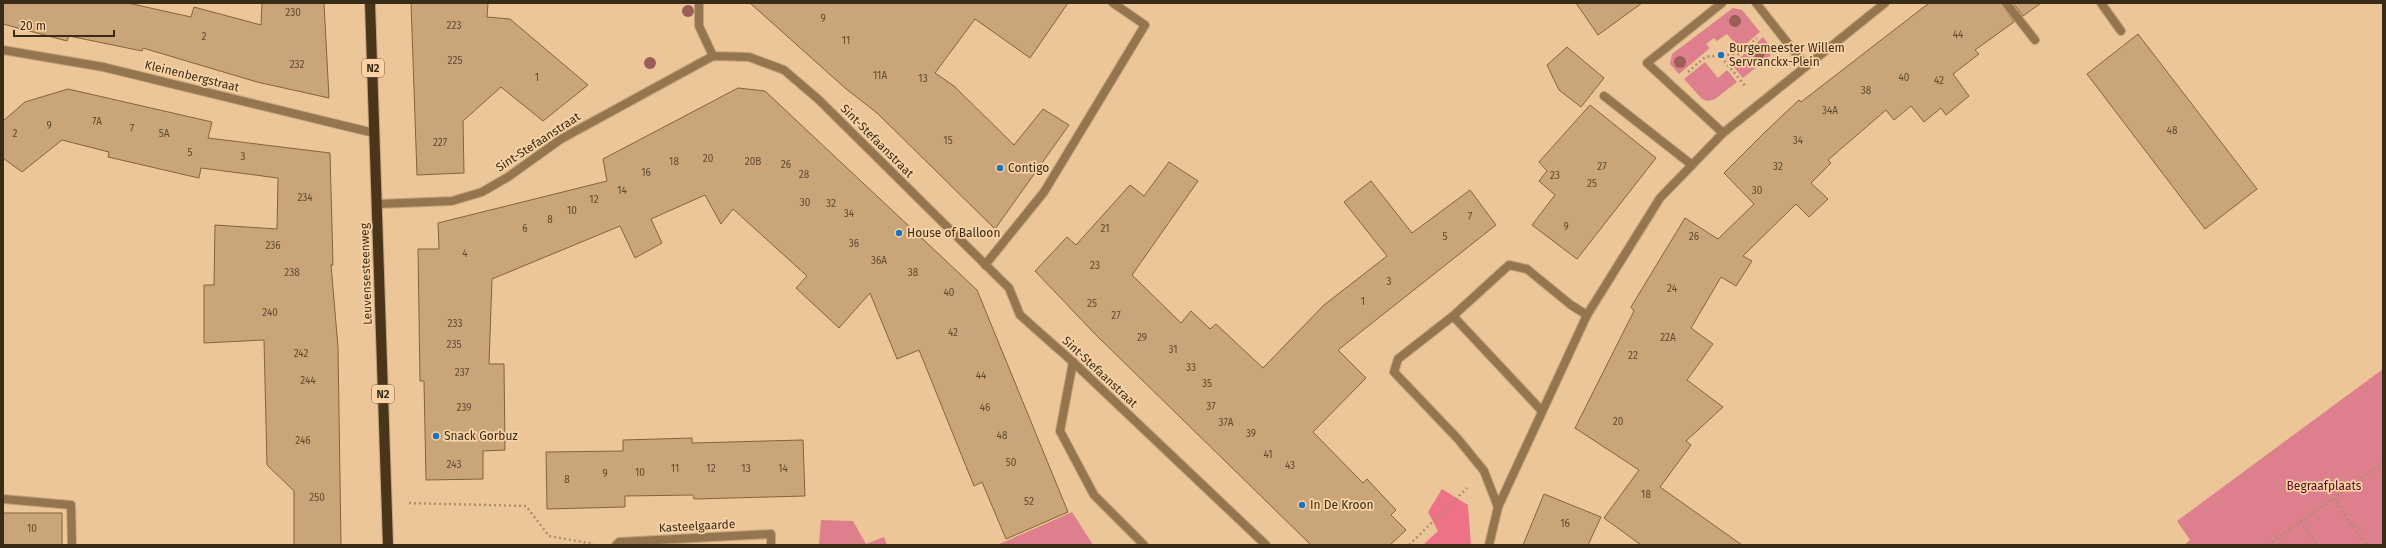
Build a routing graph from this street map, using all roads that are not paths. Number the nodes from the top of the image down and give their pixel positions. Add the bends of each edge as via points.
1 (370, 3) edge
2 (700, 3) edge
3 (1113, 3) edge
4 (1722, 3) edge
5 (1756, 3) edge
6 (1885, 3) edge
7 (2006, 3) edge
8 (2101, 3) edge
9 (2121, 31) dead end
10 (2035, 40) dead end
11 (3, 50) edge
12 (713, 56) junction
13 (1805, 66) junction
14 (1604, 96) dead end
15 (374, 133) junction
16 (1723, 133) junction
17 (1692, 165) junction
18 (378, 204) junction
19 (985, 265) junction
20 (1587, 315) junction
21 (1453, 316) junction
22 (1073, 362) junction
23 (1542, 411) junction
24 (3, 499) edge
25 (1498, 507) junction
26 (72, 545) edge
27 (388, 545) edge
28 (616, 545) edge
29 (771, 545) edge
30 (1144, 545) edge
31 (1266, 545) edge
32 (1489, 545) edge

1 - 15 main road, Leuvensesteenweg / N2
2 - 12 street via 699,26
3 - 19 street via 1145,25 1044,192
4 - 16 street via 1647,63
5 - 13 street
6 - 13 street
7 - 10 street
8 - 9 street
11 - 15 street, Kleinenbergstraat via 103,67
12 - 18 street, Sint-Stefaanstraat via 561,139 508,177 482,192 452,200
12 - 19 street, Sint-Stefaanstraat via 749,57 784,70 818,98
13 - 16 street
14 - 17 street
15 - 18 main road, Leuvensesteenweg / N2
16 - 17 street
17 - 20 street via 1660,198
18 - 27 main road, Leuvensesteenweg / N2
19 - 22 street, Sint-Stefaanstraat via 1009,288 1020,315
20 - 21 street via 1527,269 1509,265
20 - 23 street
21 - 23 street
21 - 25 street via 1398,360 1394,372 1458,439 1484,471
22 - 30 street via 1060,431 1094,495
22 - 31 street, Sint-Stefaanstraat
23 - 25 street
24 - 26 street via 70,504
25 - 32 street
28 - 29 street, Kasteelgaarde via 619,542 771,534

